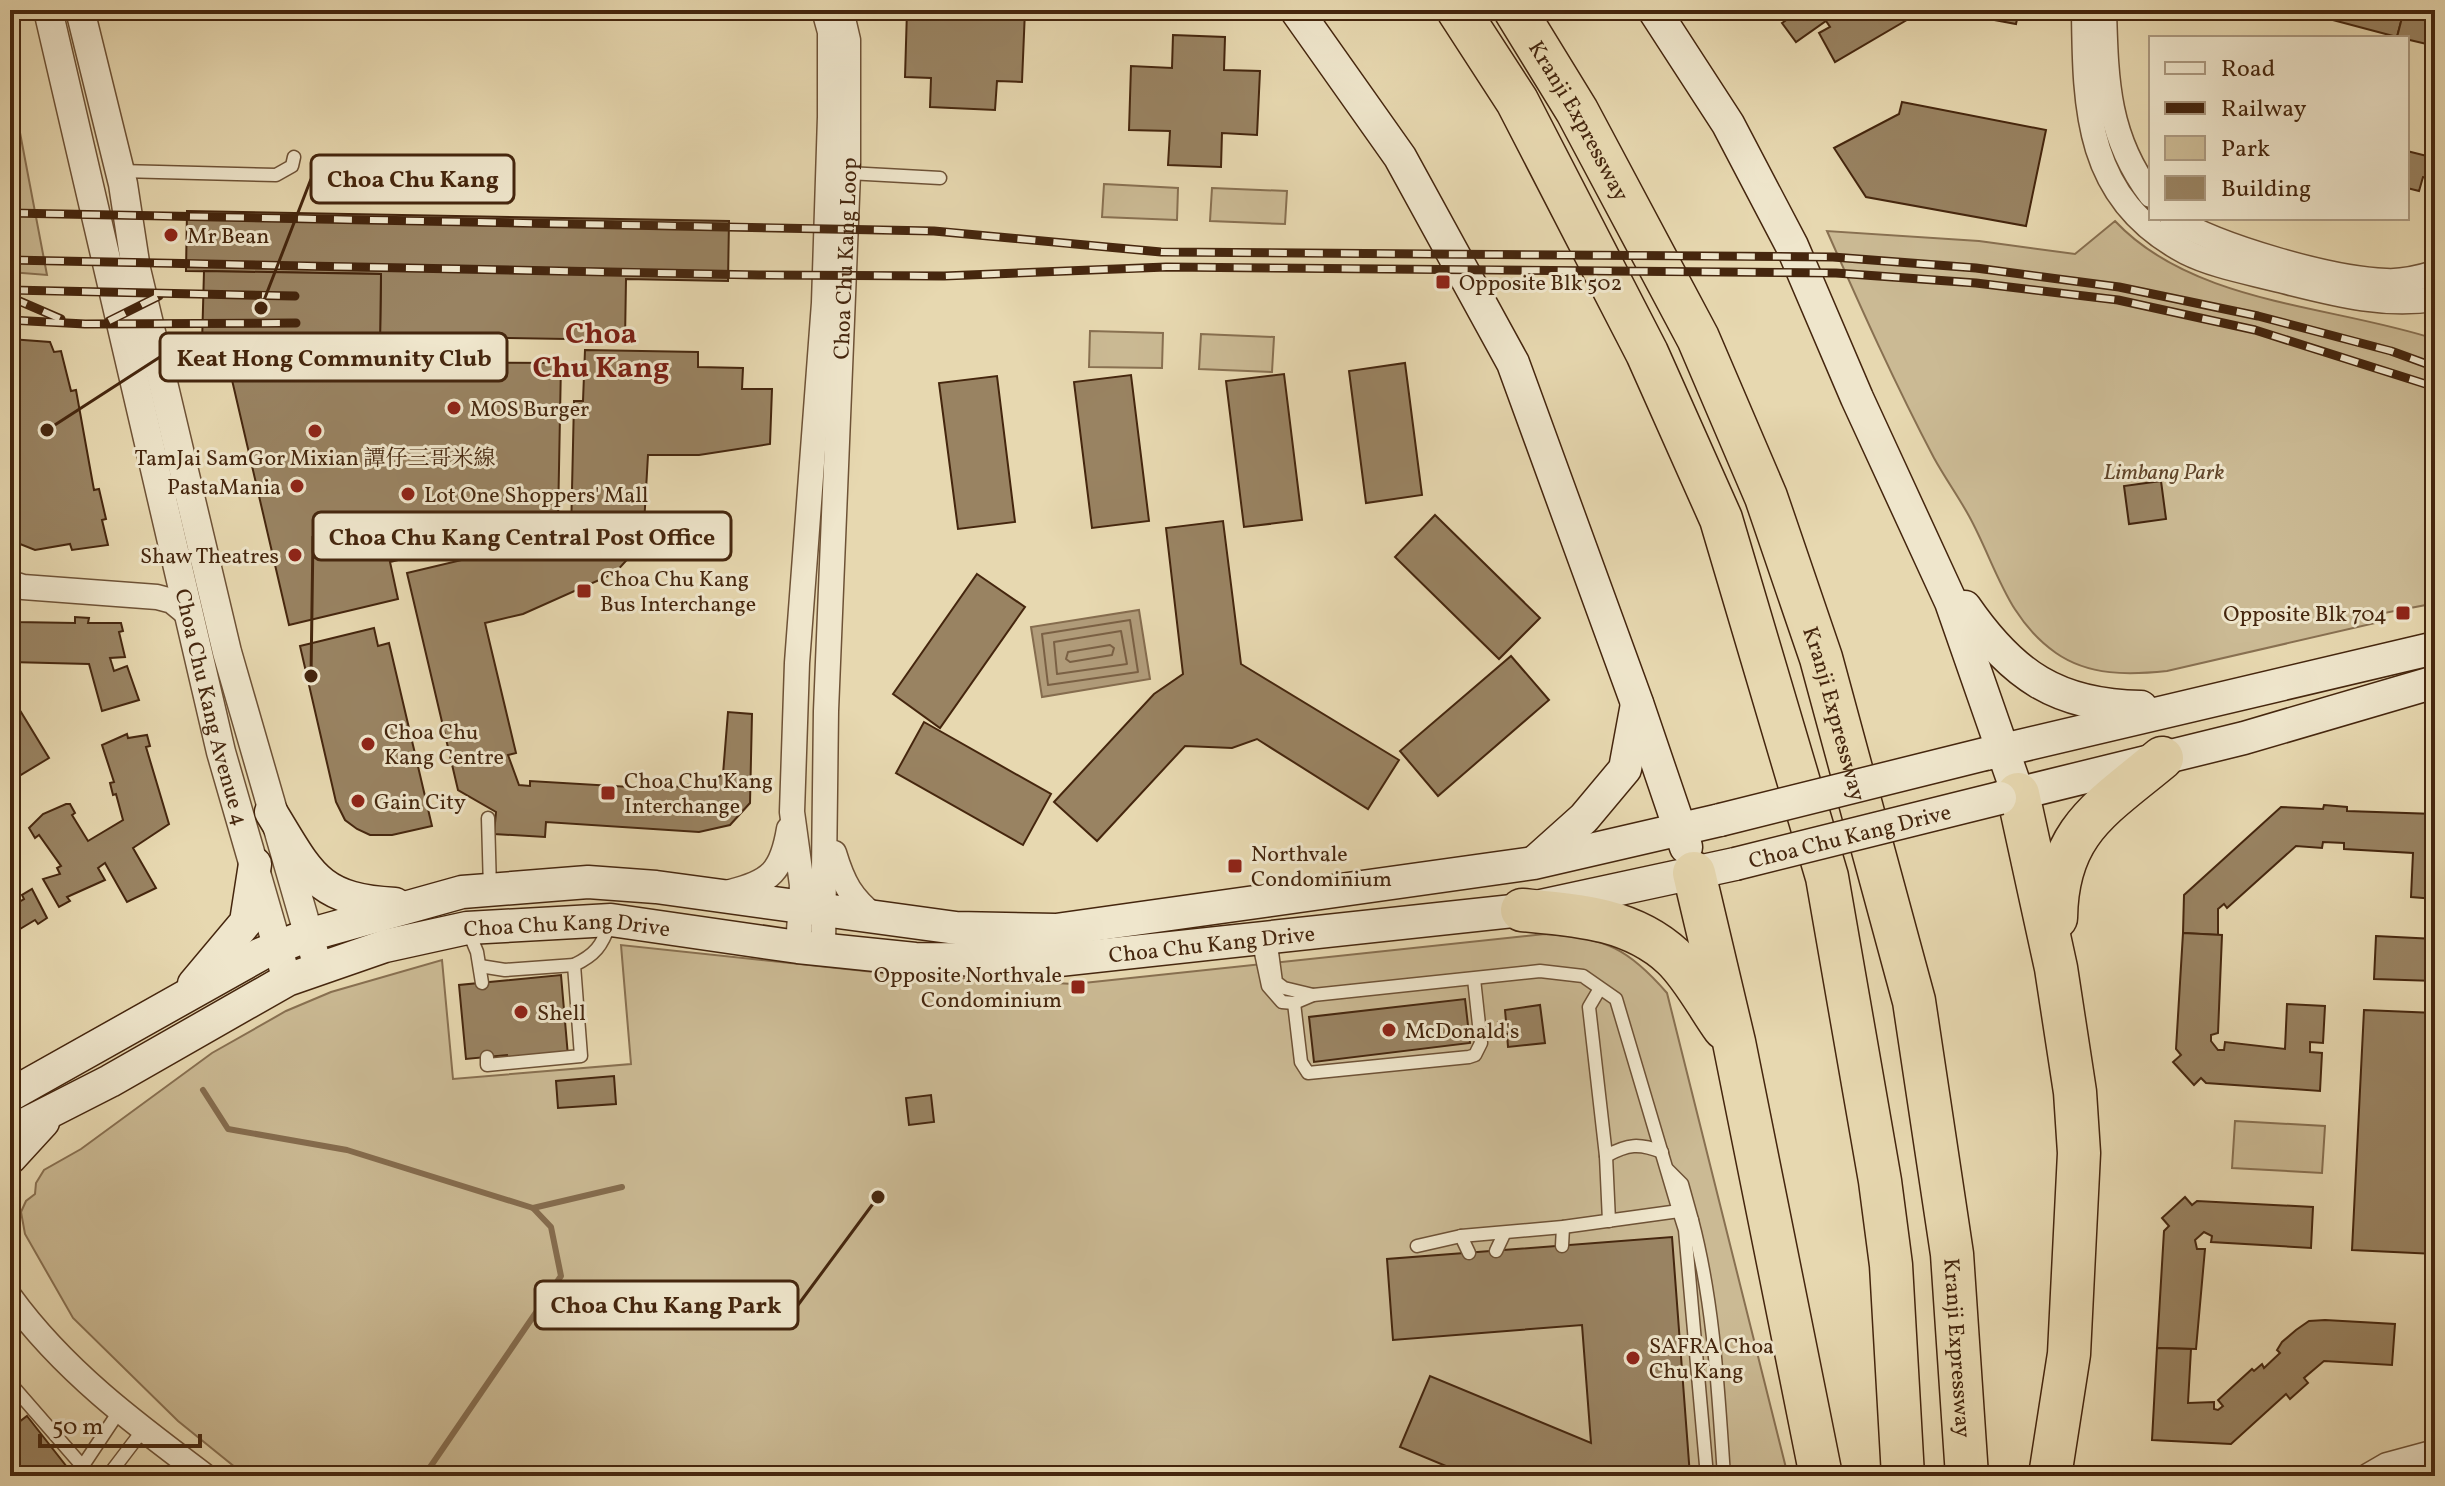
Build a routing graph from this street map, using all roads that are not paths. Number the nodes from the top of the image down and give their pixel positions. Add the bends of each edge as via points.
1 (48, 10) edge
2 (80, 10) edge
3 (824, 10) edge
4 (841, 10) edge
5 (1296, 10) edge
6 (1458, 10) edge
7 (1515, 10) edge
8 (1654, 10) edge
9 (2084, 10) edge
10 (2104, 10) edge
11 (848, 40) junction
12 (829, 86) junction
13 (294, 157) dead end
14 (120, 171) junction
15 (848, 173) junction
16 (940, 178) dead end
17 (2149, 192) edge
18 (2175, 220) edge
19 (2435, 273) edge
20 (2435, 299) edge
21 (809, 505) junction
22 (835, 507) junction
23 (10, 583) edge
24 (1951, 602) junction
25 (189, 615) junction
26 (2435, 648) edge
27 (2435, 682) edge
28 (1637, 703) junction
29 (2189, 708) junction
30 (1995, 751) junction
31 (2162, 758) junction
32 (2009, 796) junction
33 (271, 812) junction
34 (792, 812) junction
35 (488, 818) dead end
36 (824, 825) junction
37 (1680, 830) junction
38 (1534, 863) junction
39 (255, 864) junction
40 (1694, 873) junction
41 (588, 882) junction
42 (490, 889) junction
43 (713, 896) junction
44 (410, 905) junction
45 (813, 909) junction
46 (1522, 910) junction
47 (875, 917) junction
48 (611, 920) junction
49 (467, 928) junction
50 (308, 935) junction
51 (1264, 936) junction
52 (278, 948) junction
53 (811, 948) junction
54 (574, 965) junction
55 (480, 966) junction
56 (318, 967) junction
57 (2056, 968) junction
58 (1474, 979) junction
59 (287, 980) junction
60 (482, 983) dead end
61 (1599, 990) junction
62 (1313, 995) junction
63 (185, 996) junction
64 (1294, 1003) junction
65 (1734, 1042) junction
66 (487, 1057) dead end
67 (10, 1095) edge
68 (50, 1114) junction
69 (10, 1132) edge
70 (1662, 1152) junction
71 (1606, 1156) junction
72 (10, 1158) edge
73 (1667, 1170) junction
74 (1679, 1211) junction
75 (1609, 1221) junction
76 (1689, 1225) junction
77 (1563, 1227) junction
78 (1504, 1234) junction
79 (1461, 1236) junction
80 (1417, 1246) dead end
81 (1562, 1246) dead end
82 (1496, 1251) dead end
83 (1469, 1253) dead end
84 (10, 1297) edge
85 (10, 1383) edge
86 (120, 1410) junction
87 (143, 1430) junction
88 (2435, 1452) edge
89 (87, 1472) edge
90 (108, 1476) edge
91 (205, 1476) edge
92 (1707, 1476) edge
93 (1724, 1476) edge
94 (1821, 1476) edge
95 (1903, 1476) edge
96 (1967, 1476) edge
97 (2050, 1476) edge
98 (2368, 1476) edge

1 - 25 street, Choa Chu Kang Avenue 4
2 - 14 street, Choa Chu Kang Avenue 4
3 - 12 street, Choa Chu Kang Loop via 830,32
4 - 11 street, Choa Chu Kang Loop
5 - 28 main road via 1400,157 1513,363
6 - 95 highway, Kranji Expressway via 1517,101 1647,353 1725,534 1827,877 1847,981 1891,1265
7 - 96 highway, Kranji Expressway via 1577,111 1698,338 1766,497 1821,658 1914,1001 1952,1254
8 - 24 main road via 1728,124 1792,246
9 - 20 street via 2085,86 2095,144 2115,191 2148,229 2189,253 2349,298
10 - 17 street via 2106,81 2117,137
11 - 12 street
11 - 15 street, Choa Chu Kang Loop
12 - 21 street, Choa Chu Kang Loop via 824,303
13 - 14 lane via 286,172 276,175
14 - 33 street, Choa Chu Kang Avenue 4 via 136,269 227,652
15 - 16 lane
15 - 22 street, Choa Chu Kang Loop
18 - 19 street via 2239,248 2353,277 2386,281
21 - 22 street
21 - 34 street, Choa Chu Kang Loop
22 - 36 street, Choa Chu Kang Loop
23 - 25 street via 157,597
24 - 29 main road via 1963,605 2007,660 2049,689 2110,707
24 - 30 main road
25 - 39 street, Choa Chu Kang Avenue 4 via 221,752
26 - 29 main road, Choa Chu Kang Drive
27 - 31 main road, Choa Chu Kang Drive
28 - 37 main road
28 - 38 main road via 1625,769 1584,818
29 - 30 main road, Choa Chu Kang Drive
30 - 32 main road
30 - 37 main road, Choa Chu Kang Drive, bridge
31 - 32 main road, Choa Chu Kang Drive
31 - 57 highway via 2086,821 2074,843 2057,895
32 - 40 main road, Choa Chu Kang Drive, bridge
32 - 57 highway
33 - 44 main road via 302,862 330,892 359,902
33 - 50 street, Choa Chu Kang Avenue 4
34 - 43 street via 785,853 771,876 761,885
34 - 45 street, Choa Chu Kang Loop via 802,885
35 - 42 lane
36 - 45 street, Choa Chu Kang Loop
36 - 47 street via 841,879 853,900
37 - 38 main road, Choa Chu Kang Drive
37 - 40 main road
38 - 47 main road, Choa Chu Kang Drive via 1056,930 956,928
39 - 52 street, Choa Chu Kang Avenue 4
39 - 63 main road via 246,922
40 - 46 main road, Choa Chu Kang Drive
40 - 65 highway
41 - 42 main road, Choa Chu Kang Drive
41 - 43 main road, Choa Chu Kang Drive
41 - 48 main road via 608,896
42 - 44 main road, Choa Chu Kang Drive
43 - 45 main road, Choa Chu Kang Drive
44 - 50 main road, Choa Chu Kang Drive
45 - 47 main road, Choa Chu Kang Drive
45 - 53 street, Choa Chu Kang Loop
46 - 51 main road, Choa Chu Kang Drive
46 - 65 highway via 1591,918 1641,934 1674,958
48 - 49 main road, Choa Chu Kang Drive
48 - 53 main road, Choa Chu Kang Drive
48 - 54 lane via 602,945
49 - 55 lane
49 - 56 main road, Choa Chu Kang Drive
50 - 52 main road, Choa Chu Kang Drive
50 - 56 street, Choa Chu Kang Avenue 4
51 - 53 main road, Choa Chu Kang Drive via 1059,960 915,959
51 - 62 lane via 1276,982
51 - 64 lane via 1268,986 1282,1002
52 - 59 street, Choa Chu Kang Avenue 4
52 - 63 main road, Choa Chu Kang Drive
54 - 55 lane via 505,970
54 - 66 lane via 581,1056 487,1065
55 - 60 lane
56 - 59 main road, Choa Chu Kang Drive
57 - 97 highway via 2079,1153 2069,1354
58 - 61 lane via 1567,972 1583,976
58 - 62 lane
58 - 64 lane via 1481,1043 1469,1057 1308,1073 1301,1062
59 - 68 main road, Choa Chu Kang Drive
61 - 70 lane via 1616,999
61 - 71 lane via 1589,1007
62 - 64 lane
63 - 67 main road, Choa Chu Kang Drive
65 - 94 highway
68 - 69 main road, Choa Chu Kang Drive
68 - 72 main road
70 - 71 lane via 1642,1144 1623,1146
70 - 73 lane
71 - 75 lane
73 - 74 lane
73 - 76 lane via 1682,1184
74 - 75 lane
74 - 76 lane
75 - 77 lane
76 - 92 lane
76 - 93 lane via 1705,1267
77 - 78 lane
77 - 81 lane
78 - 79 lane
78 - 82 lane
79 - 80 lane
79 - 83 lane
84 - 86 street via 70,1368
85 - 89 lane
86 - 87 street
86 - 89 lane
87 - 90 lane
87 - 91 street
88 - 98 street

